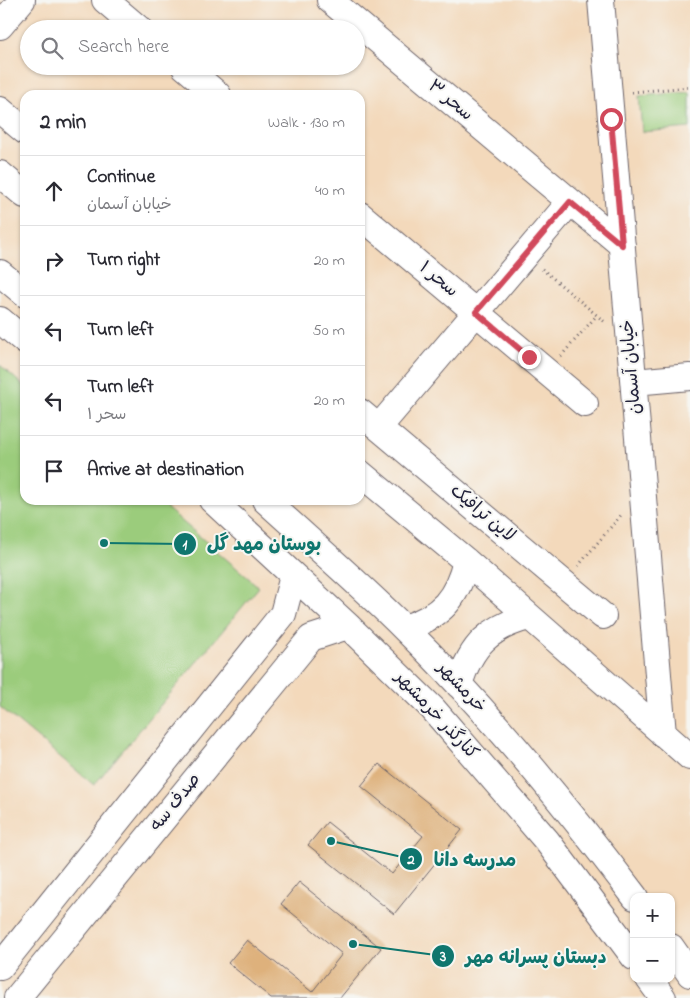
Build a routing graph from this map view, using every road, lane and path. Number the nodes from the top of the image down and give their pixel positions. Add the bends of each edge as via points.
1 (22, 0) edge
2 (105, 0) edge
3 (330, 0) edge
4 (601, 0) edge
5 (128, 20) edge
6 (354, 20) edge
7 (0, 26) edge
8 (365, 29) edge
9 (195, 75) edge
10 (690, 87) edge
11 (212, 90) edge
12 (631, 92) dead end
13 (0, 110) edge
14 (20, 126) edge
15 (0, 174) edge
16 (20, 191) edge
17 (570, 202) junction
18 (365, 219) edge
19 (622, 245) junction
20 (536, 264) dead end
21 (0, 273) edge
22 (20, 290) edge
23 (476, 312) junction
24 (597, 315) junction
25 (0, 320) edge
26 (607, 324) dead end
27 (20, 337) edge
28 (556, 363) dead end
29 (690, 377) edge
30 (634, 382) junction
31 (585, 404) dead end
32 (369, 420) edge
33 (365, 477) edge
34 (217, 505) edge
35 (270, 505) edge
36 (622, 514) dead end
37 (466, 561) junction
38 (576, 568) dead end
39 (293, 576) junction
40 (283, 614) junction
41 (603, 616) dead end
42 (530, 617) junction
43 (348, 626) junction
44 (405, 628) junction
45 (311, 638) junction
46 (459, 685) junction
47 (663, 734) junction
48 (690, 757) edge
49 (632, 893) edge
50 (630, 952) edge
51 (675, 953) edge
52 (0, 967) edge
53 (690, 974) edge
54 (653, 983) edge
55 (17, 998) edge
56 (663, 998) edge

1 - 7 street
2 - 5 street
3 - 6 street, سحر ۳
4 - 19 street, خیابان آسمان
8 - 17 street, سحر ۳
9 - 11 street
10 - 12 path
13 - 14 street
15 - 16 street
17 - 19 street, سحر ۳
17 - 23 street
18 - 23 street, سحر ۱
19 - 30 street, خیابان آسمان
20 - 24 path
21 - 22 street
23 - 31 street, سحر ۱
23 - 32 street
24 - 26 path
24 - 28 path
25 - 27 street
29 - 30 street
30 - 47 street, خیابان آسمان
32 - 41 street, لاین ترافیک
33 - 37 street
34 - 39 street, کنارگذر خرمشهر
35 - 44 street, خرمشهر
36 - 38 path
37 - 42 street
37 - 44 street via 452,598 440,612
39 - 40 street, صدف سه
39 - 43 street, کنارگذر خرمشهر
40 - 45 street via 305,620
40 - 52 street, صدف سه
42 - 46 street via 509,622 491,632 465,664
42 - 47 street
43 - 45 street
43 - 50 street, کنارگذر خرمشهر via 433,709 547,841
44 - 46 street, خرمشهر
45 - 55 street, صدف سه
46 - 49 street, خرمشهر via 576,818
47 - 48 street
51 - 53 street
54 - 56 street

